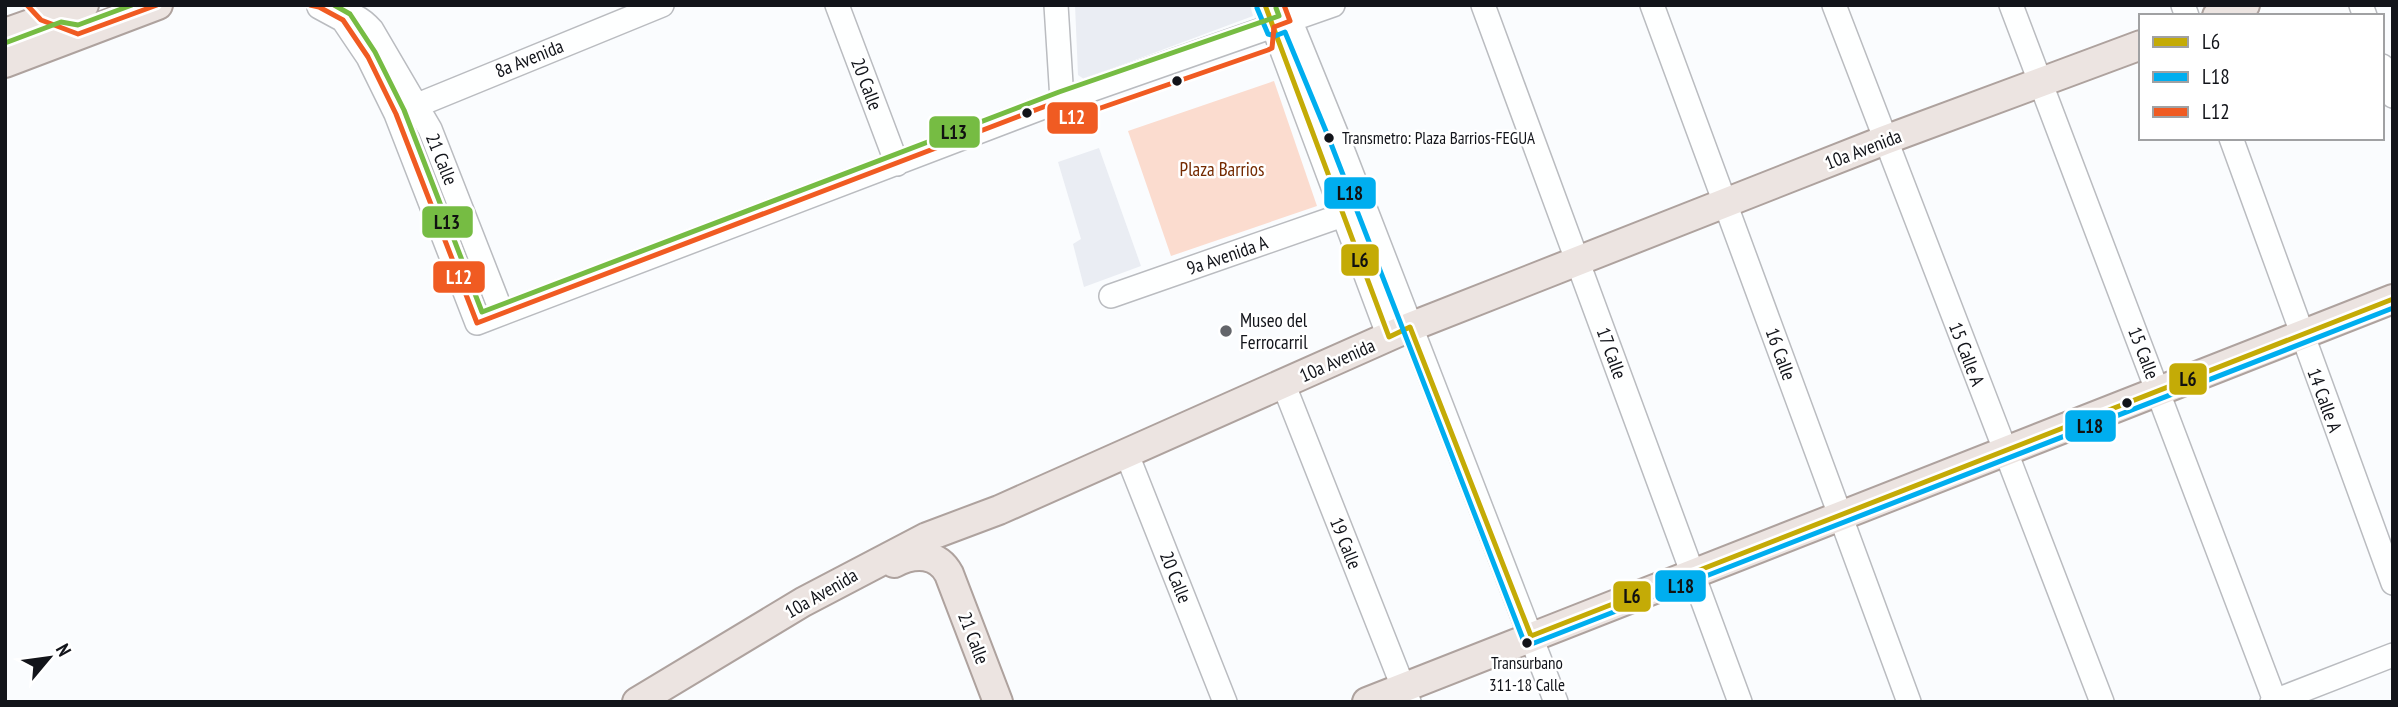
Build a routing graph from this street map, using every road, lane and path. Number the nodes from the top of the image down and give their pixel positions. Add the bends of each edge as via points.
1 (84, 5) edge
2 (158, 5) edge
3 (662, 5) edge
4 (837, 5) edge
5 (1056, 5) edge
6 (1265, 5) edge
7 (1333, 5) edge
8 (1483, 5) edge
9 (1652, 5) edge
10 (1834, 5) edge
11 (2011, 5) edge
12 (2245, 5) edge
13 (314, 6) edge
14 (34, 13) edge
15 (2222, 14) edge
16 (1283, 18) edge
17 (5, 33) edge
18 (78, 34) junction
19 (2139, 46) edge
20 (5, 63) edge
21 (2384, 71) edge
22 (2040, 84) junction
23 (2393, 96) edge
24 (1062, 100) junction
25 (406, 109) junction
26 (1885, 140) junction
27 (2232, 140) edge
28 (897, 163) junction
29 (1725, 203) junction
30 (1343, 215) junction
31 (1578, 261) junction
32 (1111, 296) dead end
33 (2393, 299) edge
34 (502, 313) junction
35 (1399, 332) junction
36 (2301, 335) junction
37 (1283, 383) junction
38 (2158, 391) junction
39 (2005, 451) junction
40 (1126, 452) junction
41 (999, 510) junction
42 (1840, 515) junction
43 (1693, 573) junction
44 (949, 575) junction
45 (2393, 583) edge
46 (1531, 636) junction
47 (2393, 654) edge
48 (1406, 694) edge
49 (2273, 701) edge
50 (638, 702) edge
51 (660, 702) edge
52 (998, 702) edge
53 (1225, 702) edge
54 (1367, 702) edge
55 (1556, 702) edge
56 (1740, 702) edge
57 (1909, 702) edge
58 (2102, 702) edge

1 - 14 main road
2 - 18 main road
3 - 25 street, 8a Avenida
4 - 28 street, 20 Calle
5 - 24 street
6 - 16 street
7 - 16 street
8 - 31 street, 17 Calle
9 - 29 street, 16 Calle
10 - 26 street, 15 Calle A
11 - 22 street, 15 Calle
12 - 15 main road
13 - 25 street, 21 Calle via 364,20 391,61
14 - 17 main road
14 - 18 street
16 - 24 street
16 - 30 street via 1289,74
16 - 35 street via 1336,133
18 - 20 main road
19 - 22 main road, 10a Avenida
21 - 23 street
22 - 26 main road, 10a Avenida
22 - 38 street, 15 Calle
24 - 28 street
25 - 34 street, 21 Calle via 430,129
25 - 34 street, 21 Calle via 477,323
26 - 29 main road, 10a Avenida
26 - 39 street, 15 Calle A
27 - 36 street, 14 Calle A
28 - 34 street
29 - 31 main road, 10a Avenida
29 - 42 street, 16 Calle
30 - 32 street, 9a Avenida A
30 - 35 street
31 - 35 main road, 10a Avenida
31 - 43 street, 17 Calle
33 - 36 main road
35 - 37 main road, 10a Avenida
35 - 46 street
36 - 38 main road
36 - 45 street, 14 Calle A
37 - 40 main road, 10a Avenida
37 - 48 street, 19 Calle
38 - 39 main road
38 - 49 street, 15 Calle
39 - 42 main road
39 - 58 street, 15 Calle A
40 - 41 main road, 10a Avenida
40 - 53 street, 20 Calle
41 - 44 main road via 954,545
41 - 50 main road, 10a Avenida via 927,537 851,576
42 - 43 main road
42 - 57 street, 16 Calle
43 - 46 main road
43 - 56 street, 17 Calle
44 - 51 main road, 10a Avenida via 934,558 897,561
44 - 52 main road, 21 Calle
46 - 48 main road
46 - 55 street
47 - 49 street
48 - 54 main road

